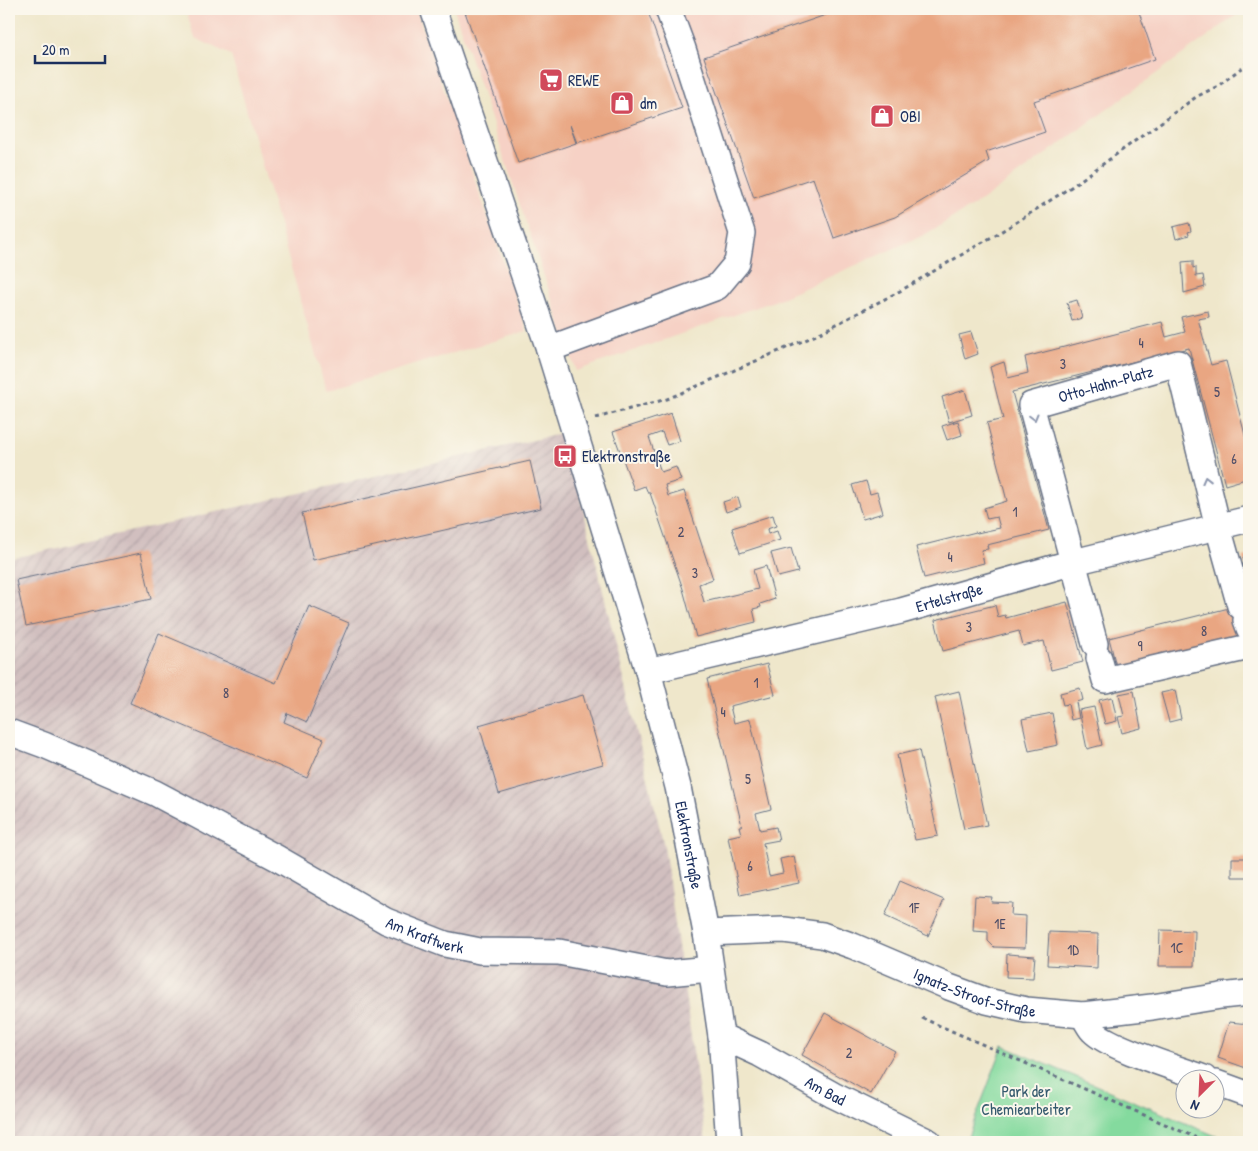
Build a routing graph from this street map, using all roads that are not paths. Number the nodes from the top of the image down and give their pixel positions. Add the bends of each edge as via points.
1 (433, 9) edge
2 (668, 9) edge
3 (549, 349) junction
4 (1249, 519) edge
5 (1218, 527) junction
6 (1074, 562) junction
7 (1245, 618) edge
8 (1249, 647) edge
9 (648, 671) junction
10 (9, 732) edge
11 (706, 933) junction
12 (710, 969) junction
13 (1249, 994) edge
14 (1083, 1014) junction
15 (721, 1036) junction
16 (1177, 1068) edge
17 (1226, 1087) edge
18 (1249, 1095) edge
19 (729, 1142) edge
20 (929, 1142) edge

1 - 3 street, Elektronstraße
2 - 3 street via 742,233 737,263 717,287
3 - 9 street, Elektronstraße
4 - 5 street, Ertelstraße
5 - 6 street, Ertelstraße
5 -> 6 street, Otto-Hahn-Platz via 1178,363 1031,405
5 - 7 street, Otto-Hahn-Platz
6 - 8 street, Otto-Hahn-Platz via 1105,680
6 - 9 street, Ertelstraße via 901,611
9 - 11 street, Elektronstraße via 678,787
10 - 12 street, Am Kraftwerk via 155,793 386,921 445,944 480,951 559,952 667,973
11 - 12 street, Elektronstraße
11 - 14 street, Ignatz-Stroof-Straße via 784,930 822,935 987,1001 1026,1010
12 - 15 street
13 - 14 street, Ignatz-Stroof-Straße
14 - 16 street via 1094,1031 1105,1040
15 - 19 street
15 - 20 street, Am Bad
17 - 18 street

